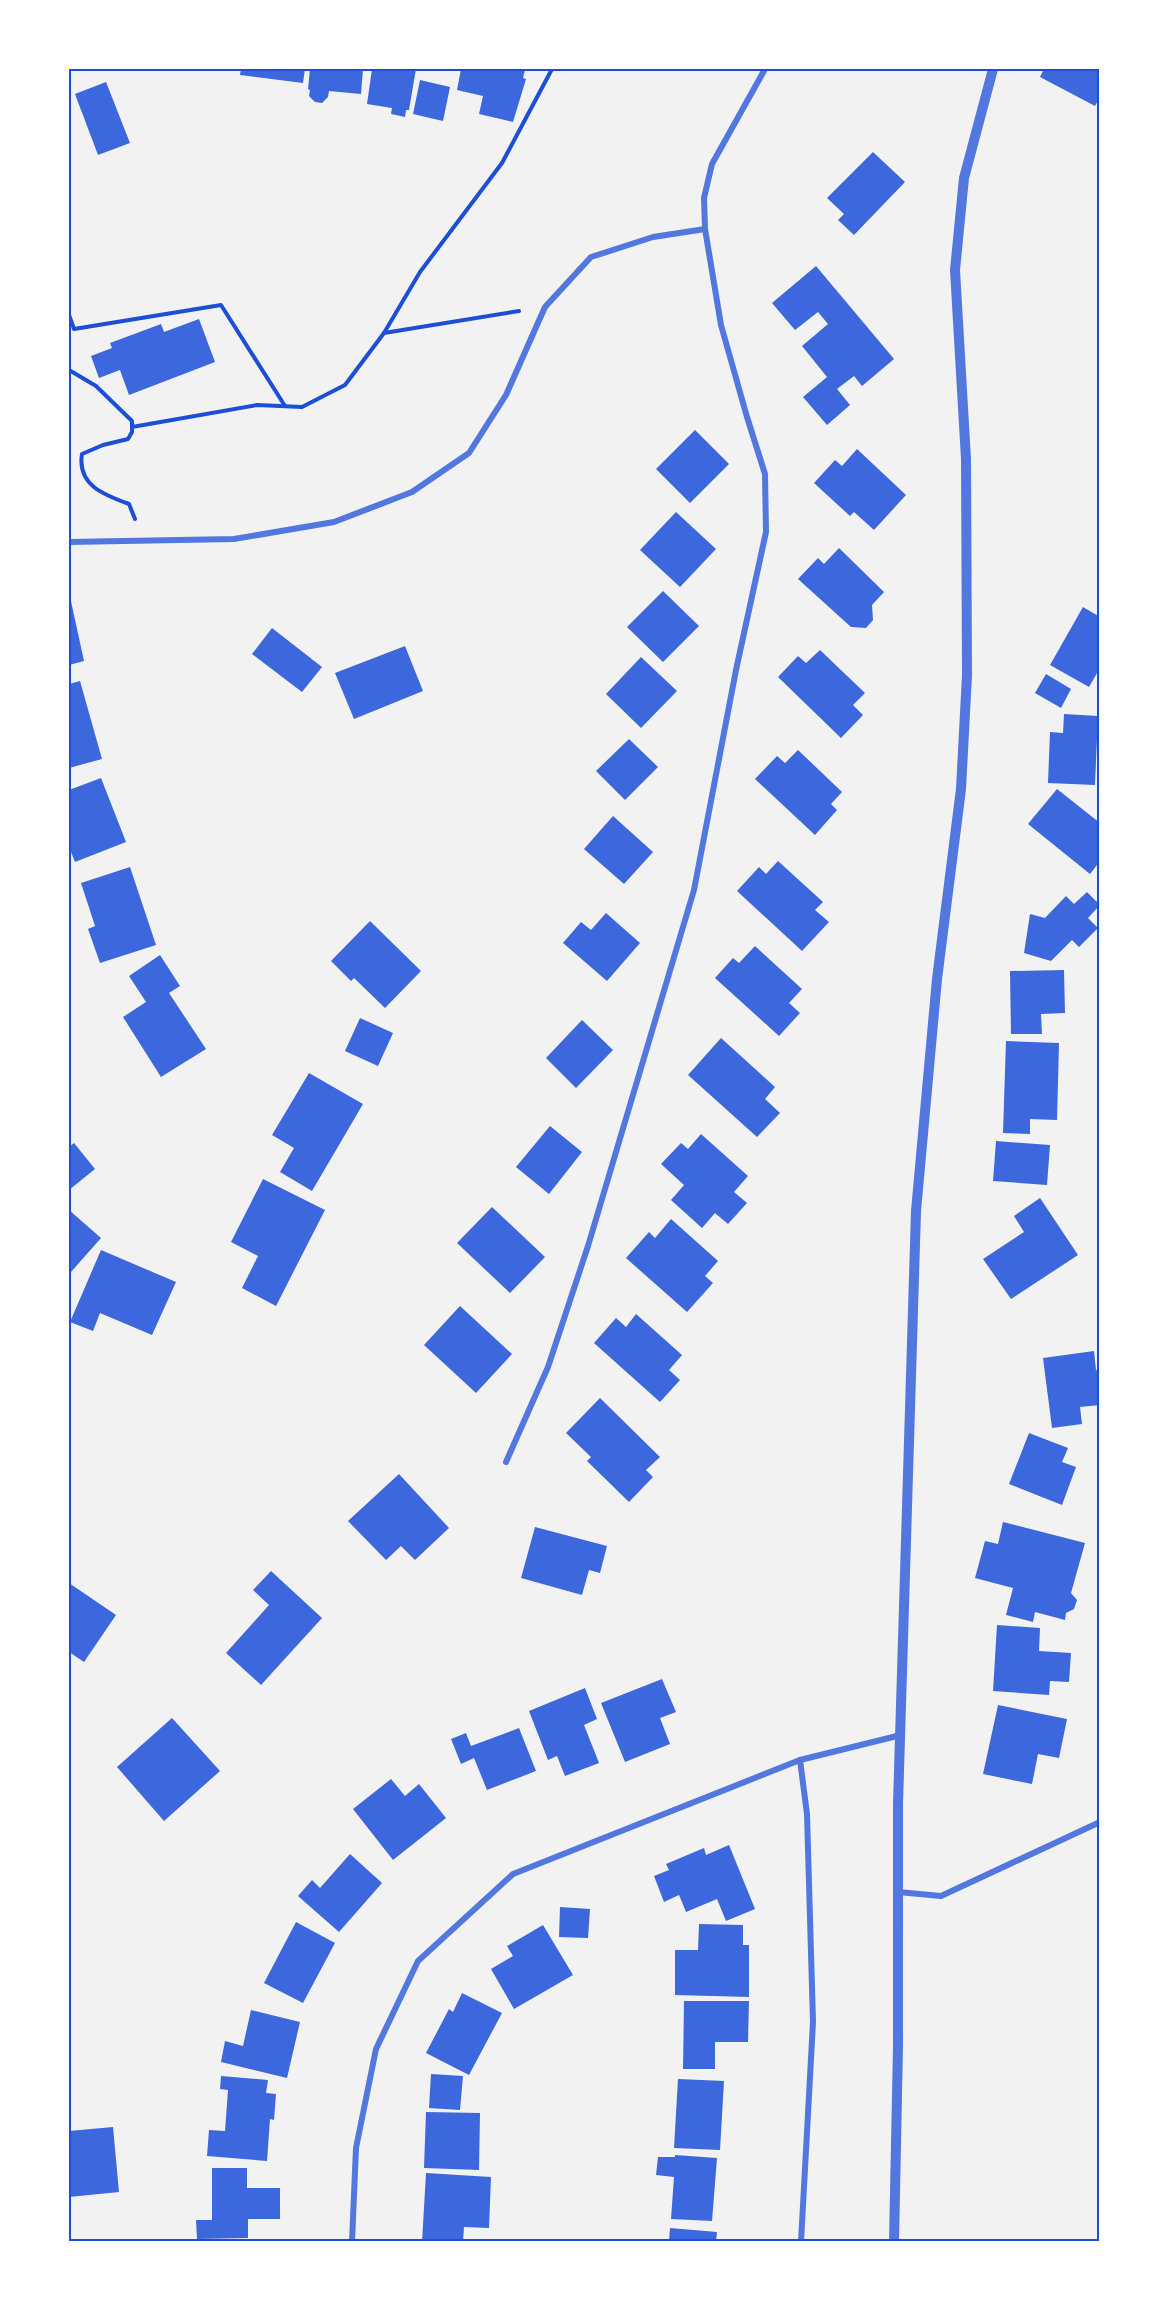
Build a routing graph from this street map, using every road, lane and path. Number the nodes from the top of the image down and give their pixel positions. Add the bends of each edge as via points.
1 (552, 69) edge
2 (765, 69) edge
3 (993, 69) edge
4 (705, 229) junction
5 (545, 307) junction
6 (69, 315) edge
7 (384, 333) junction
8 (69, 370) edge
9 (285, 406) junction
10 (132, 427) junction
11 (135, 540) junction
12 (69, 542) edge
13 (506, 1462) dead end
14 (901, 1735) junction
15 (800, 1760) junction
16 (1100, 1822) edge
17 (898, 1892) junction
18 (352, 2242) edge
19 (801, 2242) edge
20 (894, 2242) edge

1 - 7 path via 502,164 420,272
2 - 4 street via 712,164 704,198
3 - 14 street via 964,178 955,270 966,459 967,675 961,789 937,979 916,1211
4 - 5 street via 653,237 591,257
4 - 13 street via 721,325 765,474 766,532 694,890 588,1246 548,1367
5 - 7 path
5 - 11 street via 506,395 468,453 412,492 323,524 234,539
6 - 9 path via 74,329 221,305
7 - 9 path via 345,385 302,407
8 - 10 path via 96,386 132,421
9 - 10 path via 257,405
10 - 11 path via 128,439 82,454 80,467 89,484 129,504 135,514
11 - 12 street
14 - 15 street
14 - 17 street
15 - 18 street via 513,1874 418,1961 376,2049 356,2148
15 - 19 street via 807,1814 813,2022
16 - 17 street via 941,1896
17 - 20 street

